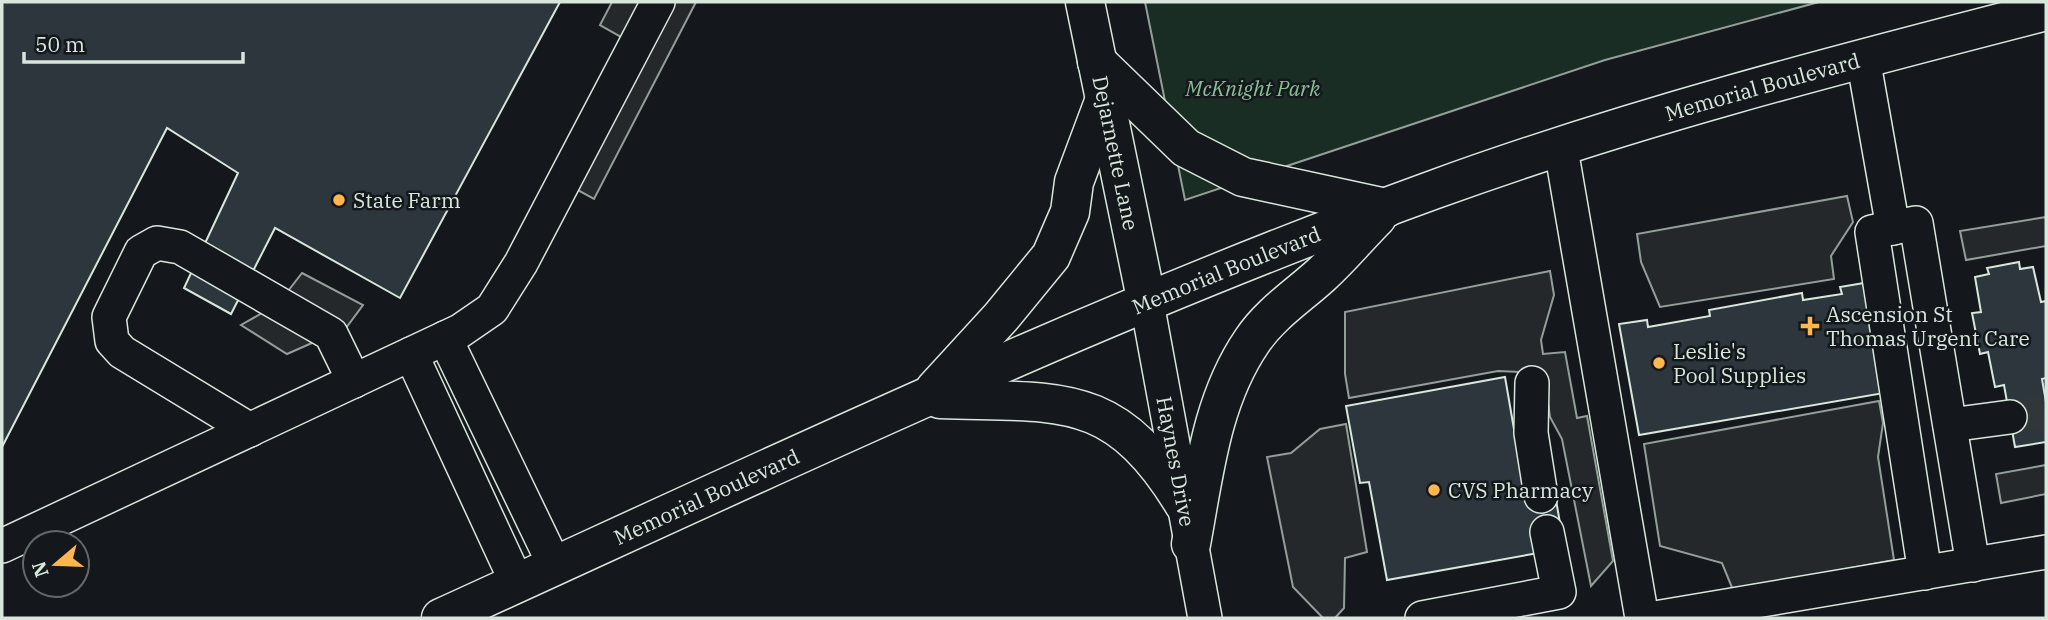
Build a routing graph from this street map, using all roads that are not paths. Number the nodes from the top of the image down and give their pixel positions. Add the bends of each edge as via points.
1 (658, 2) edge
2 (1085, 2) edge
3 (2046, 11) edge
4 (1863, 58) junction
5 (1097, 62) junction
6 (1105, 99) junction
7 (1562, 149) junction
8 (1386, 208) junction
9 (1893, 228) junction
10 (1147, 303) junction
11 (444, 338) junction
12 (411, 354) junction
13 (354, 381) junction
14 (1532, 383) dead end
15 (927, 398) junction
16 (2010, 417) tunnel mouth
17 (1950, 425) junction
18 (250, 430) junction
19 (1541, 496) dead end
20 (1184, 504) junction
21 (1547, 532) dead end
22 (1191, 544) junction
23 (2, 546) edge
24 (2046, 552) edge
25 (1973, 565) junction
26 (555, 566) junction
27 (1925, 573) junction
28 (517, 583) junction
29 (441, 618) edge
30 (1205, 618) edge
31 (1422, 618) edge
32 (1642, 618) edge
33 (1655, 618) edge

1 - 11 street via 521,263 492,309
2 - 5 main road, Dejarnette Lane
3 - 4 main road, Memorial Boulevard
4 - 7 main road, Memorial Boulevard via 1740,91
4 - 9 street
5 - 6 main road, Dejarnette Lane
5 - 8 main road via 1186,148 1243,177
6 - 10 main road, Dejarnette Lane
6 - 15 main road via 1074,182 1070,212 1051,256
7 - 8 main road, Memorial Boulevard
7 - 32 street
8 - 10 main road, Memorial Boulevard
8 - 22 main road via 1322,274 1282,307 1246,352 1226,387 1211,436
9 - 17 street via 1916,223
9 - 27 street via 1872,232
10 - 15 main road, Memorial Boulevard
10 - 20 street, Haynes Drive
11 - 12 street
11 - 26 street
12 - 13 street
12 - 28 street
13 - 18 street
13 - 18 street via 331,334 180,247 157,243 141,252 109,317 112,341 122,352
14 - 19 street via 1531,433
15 - 20 main road via 1060,402 1091,412 1140,444
15 - 26 main road, Memorial Boulevard
16 - 17 street
17 - 25 street
18 - 23 street
20 - 22 street, Haynes Drive
21 - 31 street via 1559,592
22 - 30 street, Haynes Drive
24 - 25 street
25 - 27 street
26 - 28 main road, Memorial Boulevard
27 - 33 street
28 - 29 main road, Memorial Boulevard

